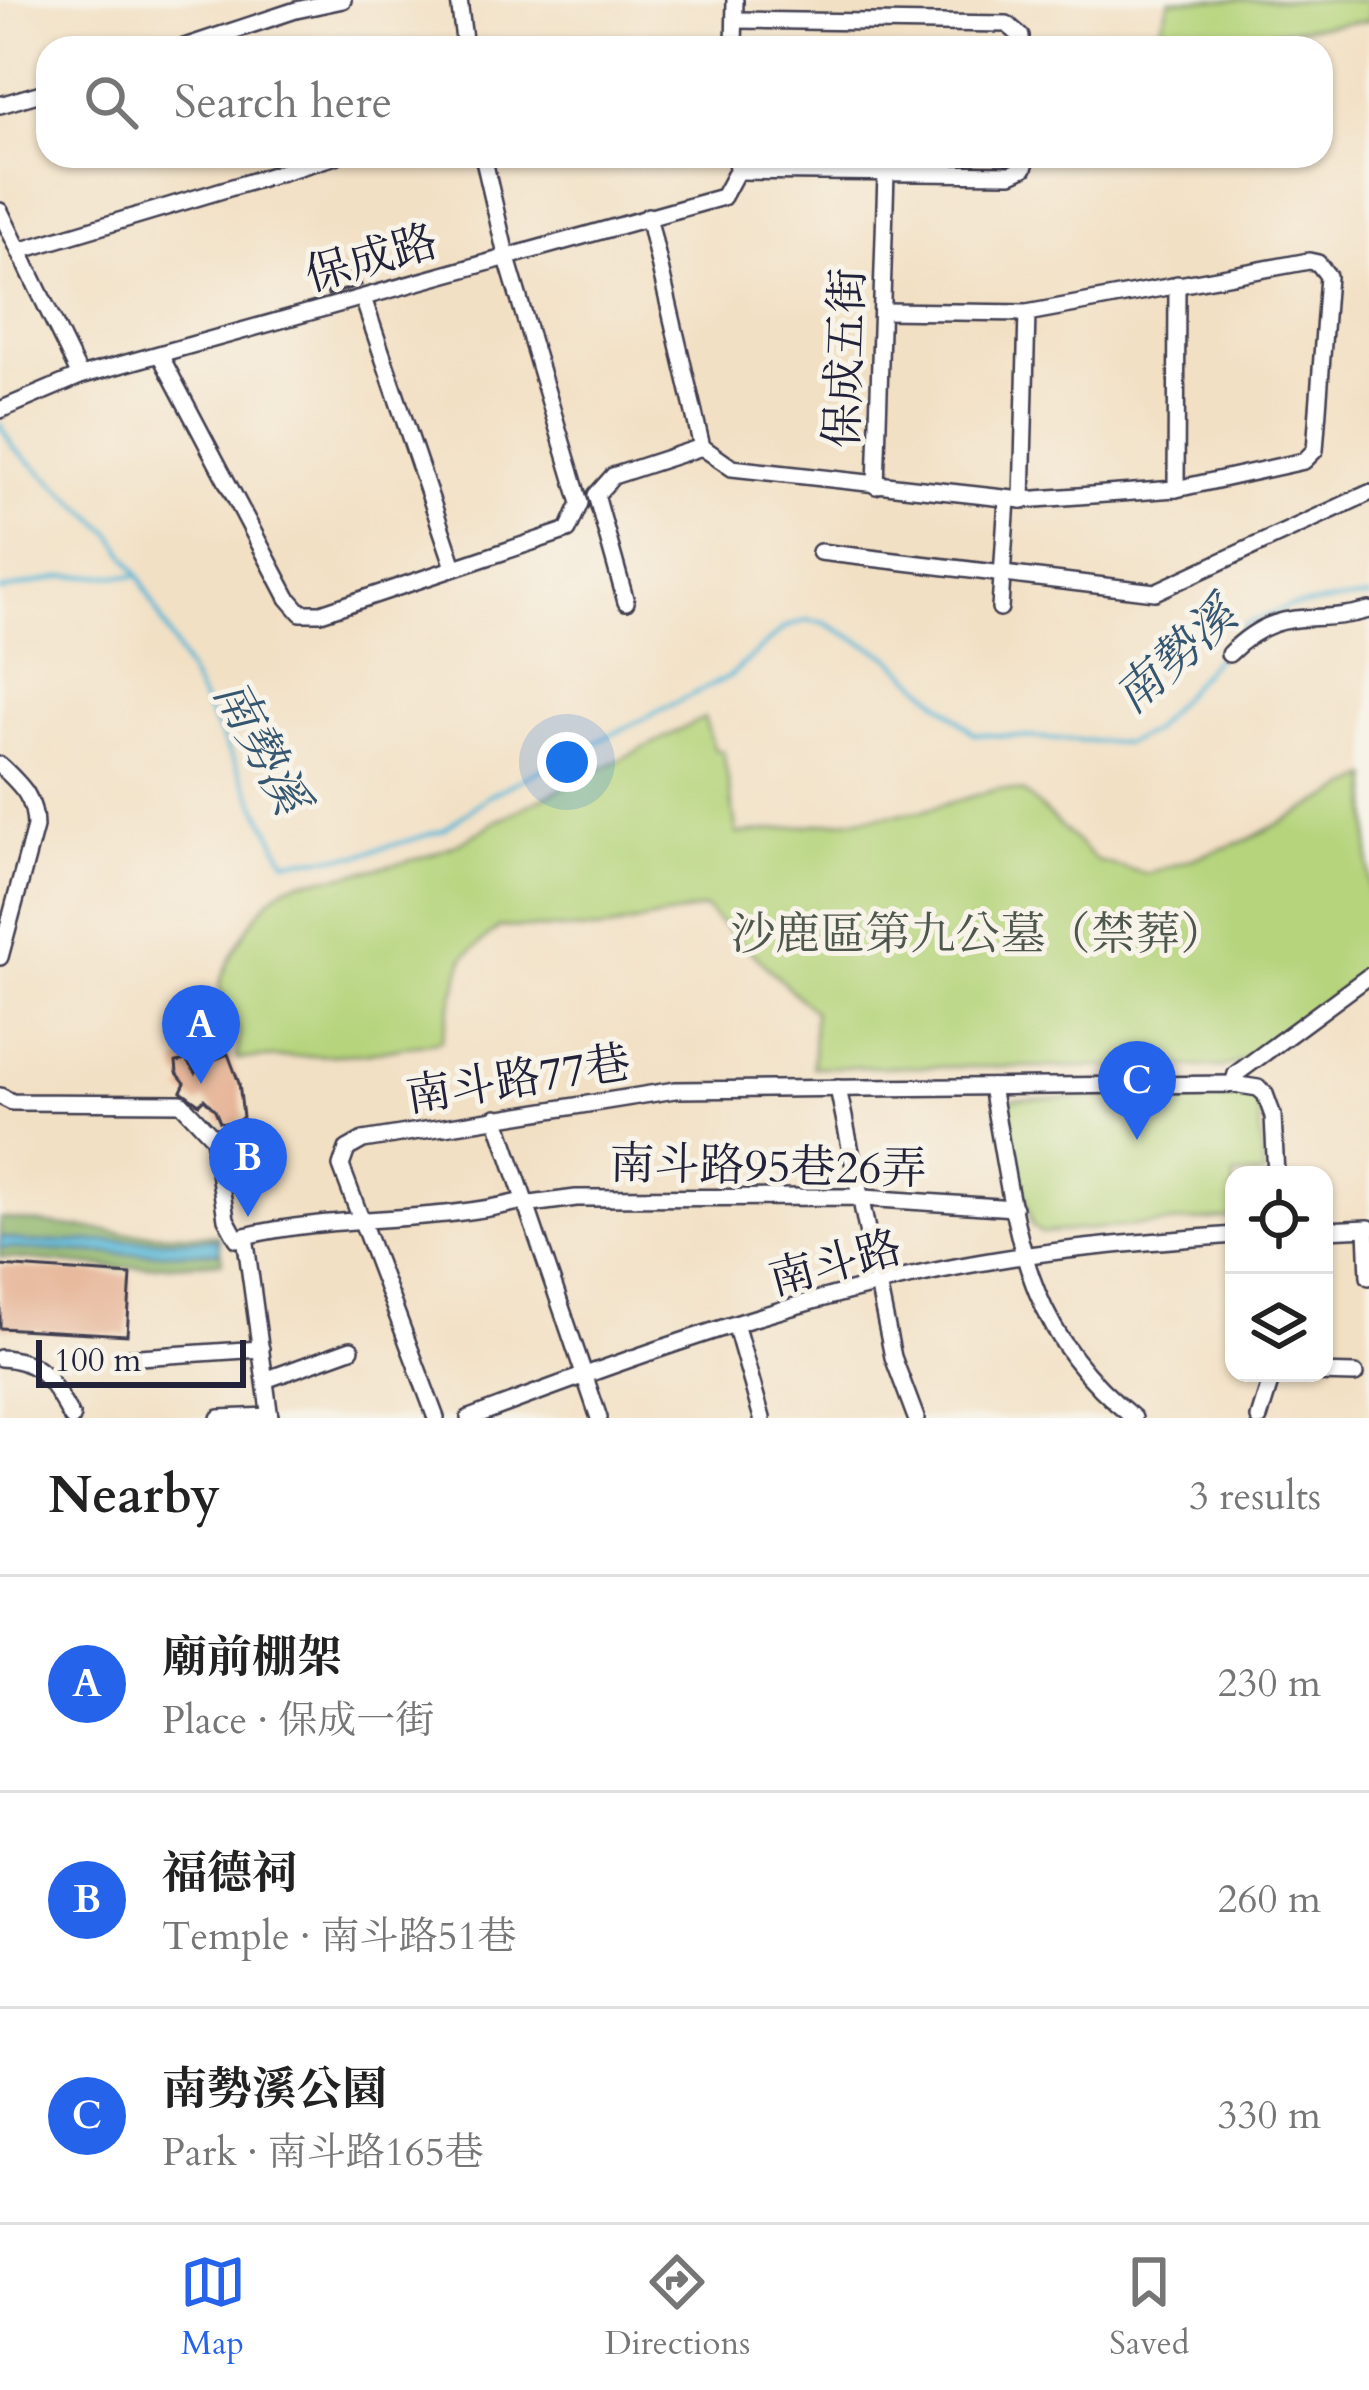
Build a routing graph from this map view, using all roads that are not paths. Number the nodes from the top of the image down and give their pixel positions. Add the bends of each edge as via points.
1 (343, 0) edge
2 (460, 0) edge
3 (735, 0) edge
4 (735, 20) junction
5 (217, 36) edge
6 (464, 36) edge
7 (734, 36) edge
8 (1021, 36) edge
9 (36, 94) edge
10 (0, 105) edge
11 (296, 168) edge
12 (486, 168) edge
13 (735, 168) edge
14 (803, 168) edge
15 (1024, 168) edge
16 (886, 173) junction
17 (0, 211) edge
18 (648, 216) junction
19 (19, 250) junction
20 (506, 255) junction
21 (1177, 284) junction
22 (362, 298) junction
23 (883, 311) junction
24 (1027, 313) junction
25 (160, 355) junction
26 (80, 376) junction
27 (0, 410) edge
28 (702, 447) junction
29 (876, 485) junction
30 (1176, 489) junction
31 (1369, 493) edge
32 (1015, 500) junction
33 (820, 551) dead end
34 (454, 567) junction
35 (1003, 573) junction
36 (626, 602) dead end
37 (1000, 608) dead end
38 (1369, 610) edge
39 (1229, 654) dead end
40 (0, 765) edge
41 (0, 957) edge
42 (1369, 976) edge
43 (1233, 1084) junction
44 (991, 1087) junction
45 (838, 1088) junction
46 (0, 1096) edge
47 (496, 1118) junction
48 (1275, 1166) edge
49 (860, 1198) junction
50 (523, 1201) junction
51 (1014, 1208) junction
52 (363, 1223) junction
53 (1368, 1228) edge
54 (1333, 1230) edge
55 (245, 1236) junction
56 (1225, 1236) edge
57 (1026, 1256) junction
58 (1369, 1277) edge
59 (880, 1286) junction
60 (736, 1327) junction
61 (261, 1349) junction
62 (351, 1349) dead end
63 (0, 1358) edge
64 (124, 1358) dead end
65 (1333, 1373) edge
66 (1355, 1374) dead end
67 (585, 1375) junction
68 (265, 1380) junction
69 (1270, 1382) edge
70 (270, 1417) edge
71 (72, 1418) edge
72 (219, 1418) edge
73 (436, 1418) edge
74 (469, 1418) edge
75 (598, 1418) edge
76 (763, 1418) edge
77 (916, 1418) edge
78 (1134, 1418) edge
79 (1259, 1418) edge

1 - 5 street
2 - 6 street
3 - 4 street
4 - 7 street
4 - 8 street via 1007,24
9 - 10 street
11 - 19 street
12 - 20 street
13 - 18 street, 保成路 via 723,196
14 - 16 street
15 - 16 street
16 - 23 street, 保成五街
17 - 19 street
18 - 20 street, 保成路
18 - 28 street
19 - 26 street
20 - 22 street, 保成路
20 - 34 street via 580,503 568,530
21 - 24 street
21 - 30 street
21 - 30 street via 1309,261 1328,276 1311,458
22 - 25 street, 保成路
22 - 34 street
23 - 24 street
23 - 29 street, 保成五街
24 - 32 street
25 - 26 street, 保成路
25 - 34 street via 301,614
26 - 27 street, 保成路
28 - 29 street, 保成五街 via 732,468
28 - 36 street via 613,476 596,495
29 - 32 street
30 - 32 street
31 - 35 street via 1156,592
32 - 35 street
33 - 35 street
35 - 37 street
38 - 39 street via 1273,623
40 - 41 street via 35,809
42 - 43 street via 1272,1045
43 - 44 street, 南斗路77巷
43 - 48 street via 1258,1088 1270,1106
44 - 45 street, 南斗路77巷
44 - 51 street
45 - 47 street, 南斗路77巷 via 675,1090
45 - 49 street
46 - 55 street via 181,1103 214,1138 226,1219 237,1239
47 - 50 street
47 - 52 street, 南斗路77巷 via 353,1144 341,1166
49 - 50 street, 南斗路95巷26弄
49 - 51 street, 南斗路95巷26弄
49 - 59 street
50 - 52 street, 南斗路95巷26弄
50 - 67 street
51 - 57 street
52 - 55 street, 南斗路95巷26弄
52 - 73 street, 南斗路77巷
53 - 54 street
53 - 58 street
55 - 61 street
56 - 57 street, 南斗路
57 - 59 street, 南斗路
57 - 78 street via 1059,1341
59 - 60 street, 南斗路
59 - 77 street via 893,1357
60 - 67 street, 南斗路
60 - 76 street
61 - 64 street
61 - 68 street
62 - 68 street
63 - 71 street via 39,1367
65 - 66 street
67 - 74 street, 南斗路
67 - 75 street
68 - 70 street
69 - 79 street
70 - 72 street

